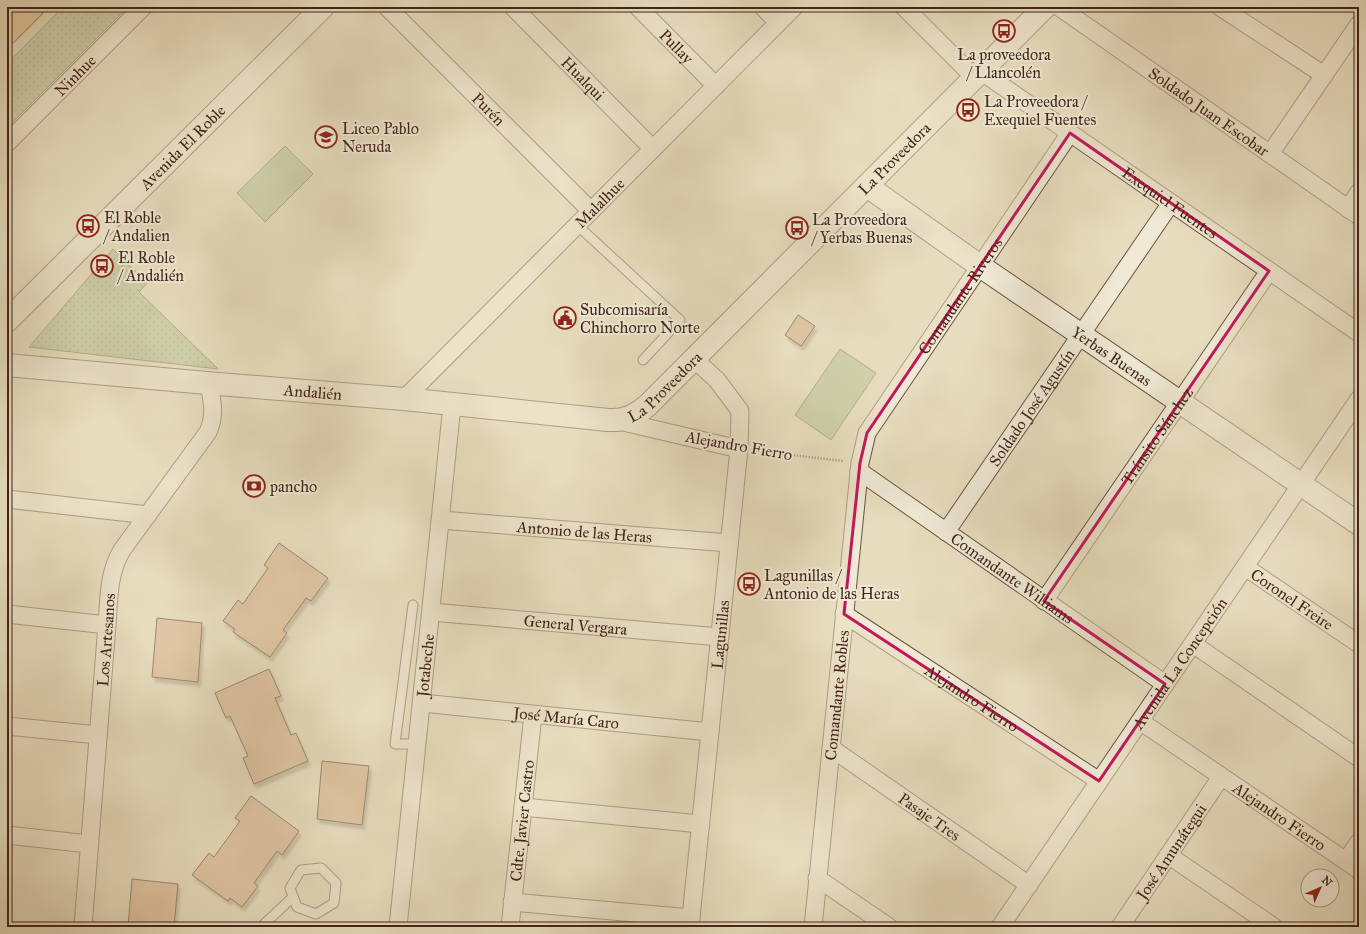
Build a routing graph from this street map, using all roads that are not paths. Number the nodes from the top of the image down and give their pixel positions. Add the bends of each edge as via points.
1 (33, 7) edge
2 (143, 7) edge
3 (322, 7) edge
4 (387, 7) edge
5 (513, 7) edge
6 (638, 7) edge
7 (763, 7) edge
8 (794, 7) edge
9 (904, 7) edge
10 (1045, 7) edge
11 (1059, 7) edge
12 (1220, 7) edge
13 (778, 23) junction
14 (1359, 24) edge
15 (7, 33) edge
16 (978, 75) junction
17 (1324, 75) junction
18 (716, 86) junction
19 (1070, 133) junction
20 (7, 142) edge
21 (653, 149) junction
22 (1270, 154) junction
23 (867, 186) junction
24 (1359, 192) edge
25 (1171, 203) junction
26 (591, 211) junction
27 (1353, 213) edge
28 (576, 226) junction
29 (980, 266) junction
30 (1269, 271) junction
31 (7, 321) edge
32 (1359, 333) edge
33 (1081, 334) junction
34 (694, 359) junction
35 (643, 360) dead end
36 (7, 364) edge
37 (209, 383) junction
38 (404, 399) junction
39 (1359, 399) edge
40 (1180, 402) junction
41 (452, 405) junction
42 (619, 421) junction
43 (739, 449) junction
44 (859, 467) junction
45 (1301, 484) junction
46 (7, 499) edge
47 (148, 515) junction
48 (440, 520) junction
49 (1359, 524) edge
50 (946, 532) junction
51 (729, 543) junction
52 (1245, 567) junction
53 (1044, 601) junction
54 (413, 605) dead end
55 (431, 612) junction
56 (7, 614) edge
57 (844, 614) junction
58 (107, 625) junction
59 (720, 637) junction
60 (1193, 644) junction
61 (1359, 644) edge
62 (1165, 684) junction
63 (422, 703) junction
64 (533, 715) junction
65 (1140, 722) junction
66 (7, 726) edge
67 (710, 732) junction
68 (98, 736) junction
69 (417, 744) junction
70 (831, 748) junction
71 (1359, 758) edge
72 (1221, 777) junction
73 (1099, 781) junction
74 (523, 807) junction
75 (701, 824) junction
76 (7, 835) edge
77 (1359, 842) edge
78 (89, 844) junction
79 (1168, 855) junction
80 (1352, 866) edge
81 (818, 878) junction
82 (1029, 884) junction
83 (293, 897) junction
84 (512, 902) junction
85 (690, 922) edge
86 (83, 927) edge
87 (261, 927) edge
88 (398, 927) edge
89 (510, 927) edge
90 (812, 927) edge
91 (889, 927) edge
92 (1000, 927) edge
93 (1120, 927) edge
94 (1274, 927) edge

1 - 15 main road
2 - 20 street, Ninhue
3 - 31 street, Avenida El Roble
4 - 26 street, Purén
5 - 21 street, Hualqui
6 - 18 street, Pullay
7 - 13 street
8 - 13 street, Malalhue
9 - 16 street, Exequiel Fuentes
10 - 16 street, La Proveedora
11 - 22 street, Soldado Juan Escobar
12 - 17 street
13 - 18 street, Malalhue
14 - 17 street
16 - 19 street, Exequiel Fuentes
16 - 23 street, La Proveedora
17 - 22 street
18 - 21 street, Malalhue
19 - 25 street, Exequiel Fuentes
19 - 29 street, Comandante Riveros
21 - 26 street, Malalhue
22 - 27 street, Soldado Juan Escobar
23 - 29 street, Yerbas Buenas
23 - 34 street, La Proveedora
24 - 27 street
25 - 30 street, Exequiel Fuentes
25 - 33 street, Soldado José Agustín
26 - 28 street, Malalhue
28 - 35 lane via 680,320
28 - 38 street, Malalhue
29 - 33 street, Yerbas Buenas
29 - 44 street, Comandante Riveros via 867,433
30 - 32 street, Exequiel Fuentes
30 - 40 street, Tránsito Sánchez
33 - 40 street, Yerbas Buenas
33 - 50 street, Soldado José Agustín
34 - 42 street, La Proveedora via 648,405 634,416
34 - 43 street, Lagunillas via 717,380 740,411
36 - 37 street, Andalién
37 - 38 street, Andalién
37 - 47 street, Los Artesanos via 214,411 208,432
38 - 41 street, Andalién
39 - 45 street, Avenida La Concepción
40 - 45 street, Yerbas Buenas
40 - 53 street, Tránsito Sánchez
41 - 42 street, Andalién
41 - 48 street, Jotabeche
42 - 43 street, Alejandro Fierro
43 - 51 street, Lagunillas
44 - 50 street, Comandante Williams
44 - 57 street, Comandante Robles
45 - 49 street, Yerbas Buenas
45 - 52 street, Avenida La Concepción
46 - 47 street
47 - 58 street, Los Artesanos via 117,559 110,584
48 - 51 street, Antonio de las Heras
48 - 55 street, Jotabeche
50 - 53 street, Comandante Williams
51 - 59 street, Lagunillas
52 - 60 street, Avenida La Concepción
52 - 61 street, Coronel Freire
53 - 62 street, Comandante Williams
54 - 69 lane via 395,744
55 - 59 street, General Vergara
55 - 63 street, Jotabeche
56 - 58 street
57 - 70 street, Comandante Robles
57 - 73 street, Alejandro Fierro
58 - 68 street, Los Artesanos
59 - 67 street, Lagunillas
60 - 62 street, Avenida La Concepción
60 - 71 street
62 - 65 street, Avenida La Concepción
63 - 64 street, José María Caro
63 - 69 street, Jotabeche
64 - 67 street, José María Caro
64 - 74 street, Cdte. Javier Castro
65 - 72 street, Alejandro Fierro
65 - 73 street, Avenida La Concepción
66 - 68 street
67 - 75 street, Lagunillas
68 - 78 street, Los Artesanos
69 - 88 street, Jotabeche
70 - 81 street, Comandante Robles
70 - 82 street, Pasaje Tres
72 - 79 street, José Amunátegui
72 - 80 street, Alejandro Fierro
73 - 82 street, Avenida La Concepción
74 - 75 street
74 - 84 street, Cdte. Javier Castro
75 - 85 street, Lagunillas
76 - 78 street
77 - 80 street
78 - 86 street, Los Artesanos
79 - 93 street, José Amunátegui
79 - 94 street
81 - 90 street, Comandante Robles
81 - 91 street
82 - 92 street, Avenida La Concepción
83 - 83 lane via 297,907 316,914 334,903 336,883 321,868 301,870 290,888
83 - 87 lane
84 - 85 street
84 - 89 street, Cdte. Javier Castro

